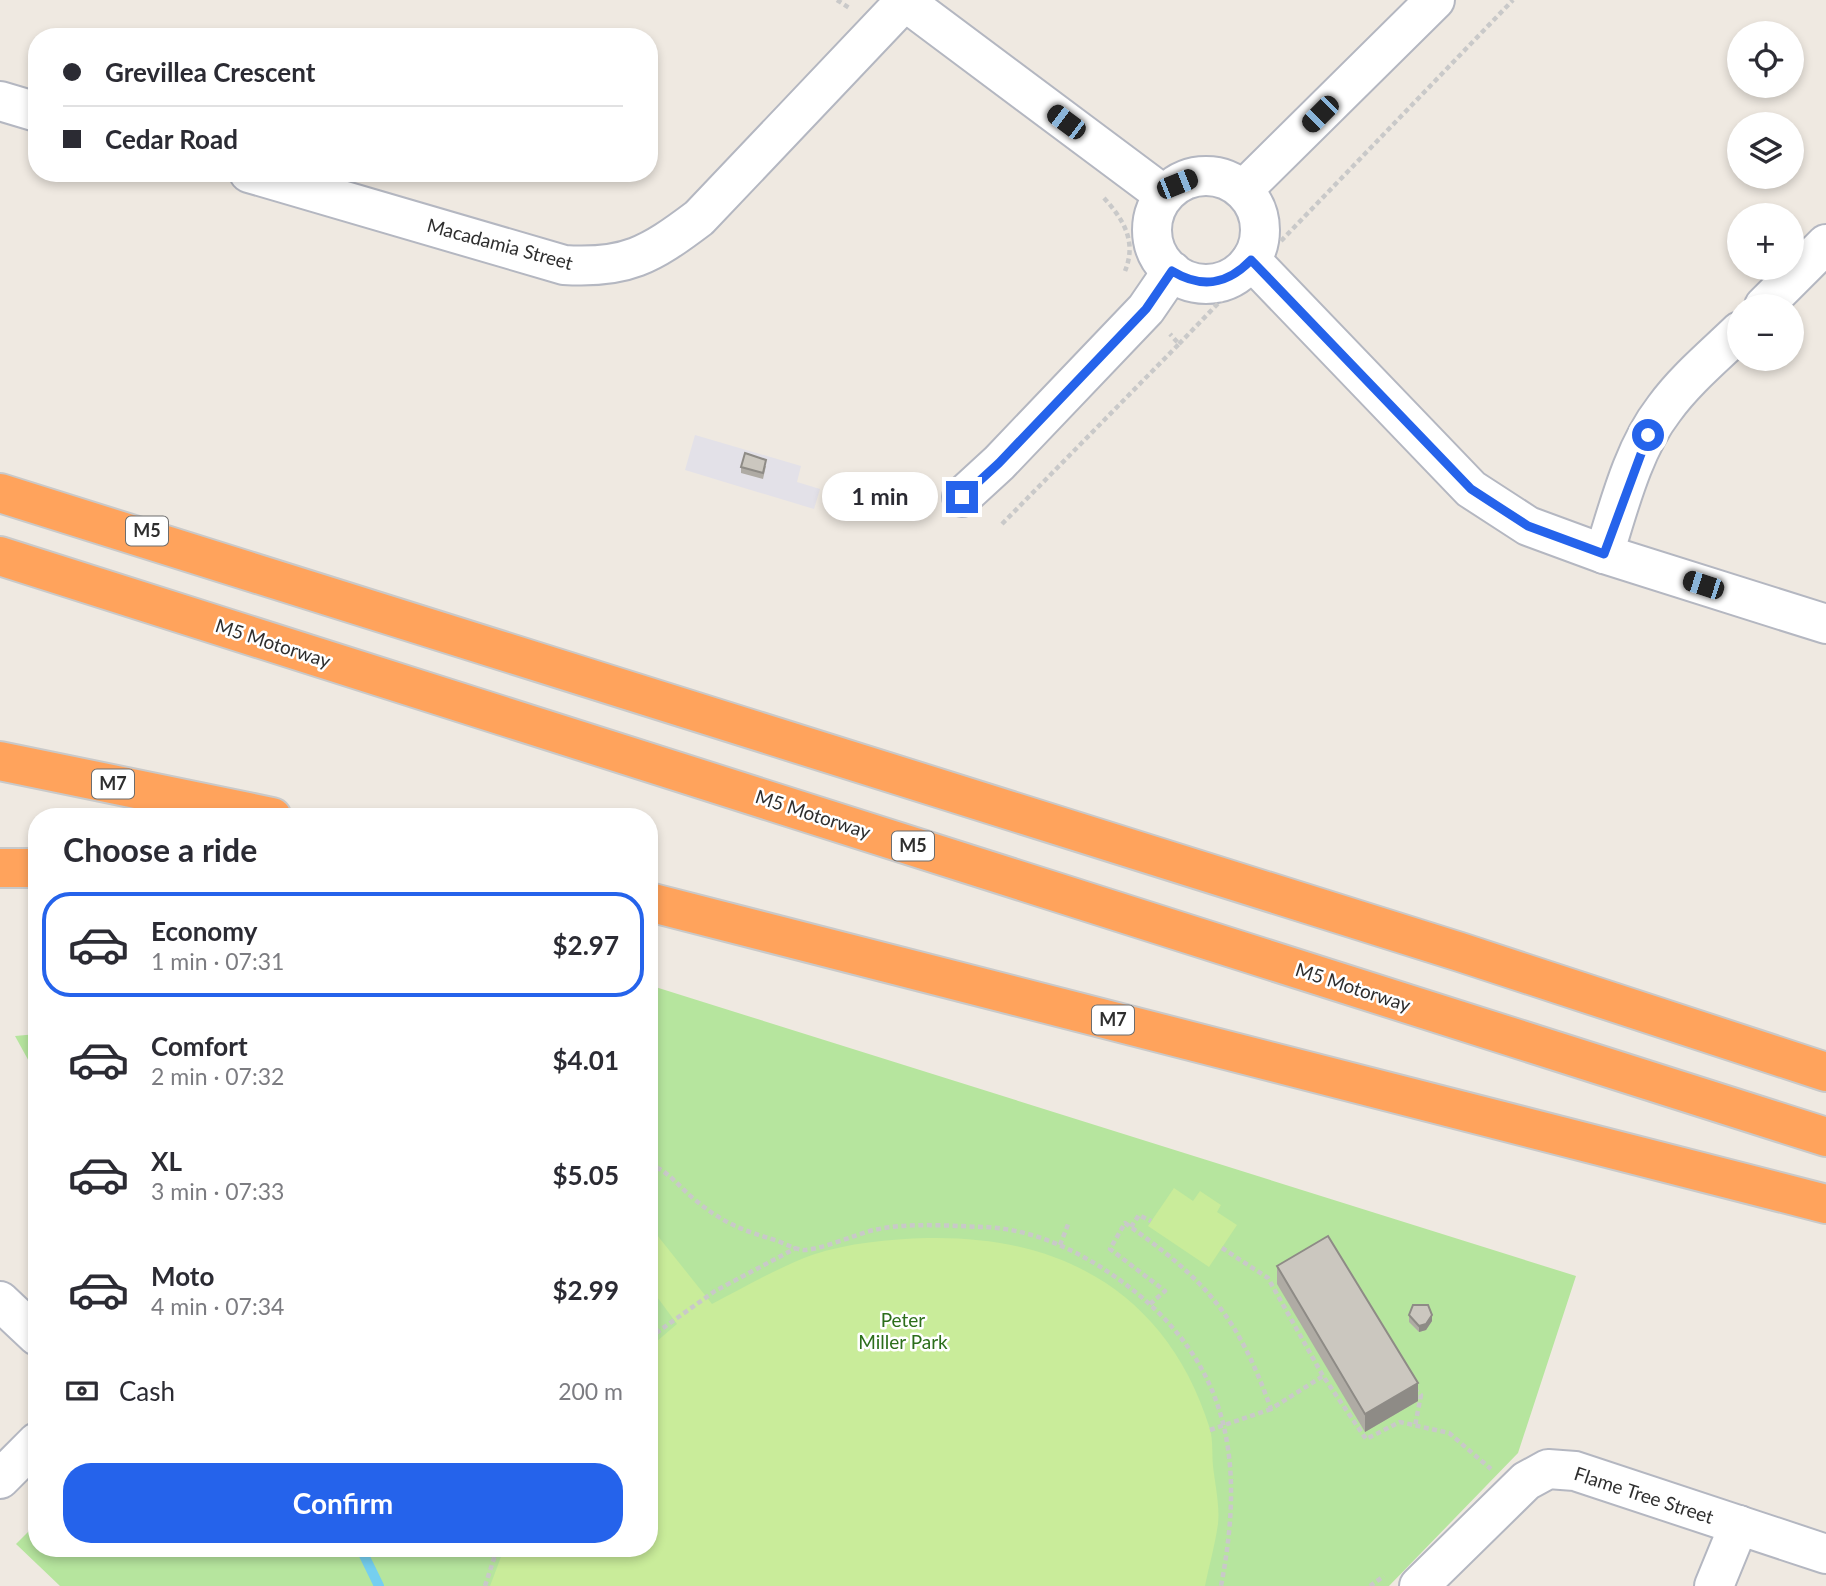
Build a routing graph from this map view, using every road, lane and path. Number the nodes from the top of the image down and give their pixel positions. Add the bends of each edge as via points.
1 (837, 0) edge
2 (1435, 0) edge
3 (1514, 0) edge
4 (896, 9) edge
5 (0, 101) edge
6 (28, 109) edge
7 (280, 182) edge
8 (1094, 189) dead end
9 (1242, 190) junction
10 (1164, 195) junction
11 (1826, 244) edge
12 (1254, 263) junction
13 (1172, 271) junction
14 (1776, 294) edge
15 (1146, 309) junction
16 (1180, 344) junction
17 (1727, 344) edge
18 (0, 476) edge
19 (0, 493) edge
20 (962, 497) dead end
21 (1002, 524) dead end
22 (1604, 554) junction
23 (0, 556) edge
24 (294, 585) junction
25 (1826, 624) edge
26 (0, 761) edge
27 (228, 808) edge
28 (0, 868) edge
29 (28, 868) edge
30 (658, 904) edge
31 (658, 931) edge
32 (1826, 1072) edge
33 (1826, 1137) edge
34 (1578, 1138) junction
35 (658, 1167) edge
36 (1826, 1204) edge
37 (1151, 1221) dead end
38 (1069, 1222) dead end
39 (1131, 1227) junction
40 (1060, 1245) junction
41 (797, 1247) junction
42 (1222, 1248) dead end
43 (0, 1301) edge
44 (1150, 1304) junction
45 (28, 1327) edge
46 (658, 1332) edge
47 (1323, 1376) junction
48 (1405, 1381) edge
49 (1271, 1409) junction
50 (1415, 1426) junction
51 (1225, 1427) junction
52 (1210, 1430) dead end
53 (28, 1451) edge
54 (1491, 1470) dead end
55 (0, 1479) edge
56 (1739, 1525) junction
57 (1826, 1554) edge
58 (494, 1557) edge
59 (485, 1586) edge
60 (1221, 1586) edge
61 (1419, 1586) edge
62 (1714, 1586) edge

1 - 4 path
2 - 9 street
3 - 12 path
4 - 7 street, Macadamia Street via 699,218 623,264 564,265
4 - 10 street
5 - 6 street
8 - 15 path via 1118,213 1130,240 1130,258 1119,284
9 - 10 street via 1228,180 1193,177
9 - 12 street via 1252,202 1260,231
10 - 13 street via 1154,218 1153,243
11 - 14 street
12 - 13 street via 1223,281 1205,284
12 - 16 path
12 - 22 street via 1471,489 1528,526
13 - 15 street
15 - 16 path
15 - 20 street
16 - 21 path
17 - 22 street via 1656,420
18 - 24 highway, M5
19 - 24 highway, M5
22 - 25 street
23 - 33 highway, M5 Motorway / M5
24 - 32 highway, M5
26 - 27 highway, M7
28 - 29 highway
30 - 34 highway, M7
31 - 34 highway
34 - 36 highway
35 - 41 path via 731,1227
37 - 39 path via 1139,1215
38 - 40 path
39 - 44 path via 1125,1223 1110,1249 1165,1291
39 - 49 path via 1175,1258 1211,1294 1258,1372
40 - 41 path via 989,1227 910,1226 876,1230 803,1250
40 - 44 path via 1091,1260
41 - 46 path via 715,1291
42 - 47 path via 1268,1278
43 - 45 street
44 - 51 path via 1174,1327 1205,1370
47 - 49 path
47 - 50 path via 1366,1439 1400,1422
48 - 50 path via 1421,1395
49 - 51 path
50 - 54 path via 1449,1433
51 - 52 path
51 - 60 path via 1230,1539
53 - 55 street
56 - 57 street, Flame Tree Street
56 - 61 street, Flame Tree Street via 1575,1471 1548,1469 1526,1480
56 - 62 street
58 - 59 path

